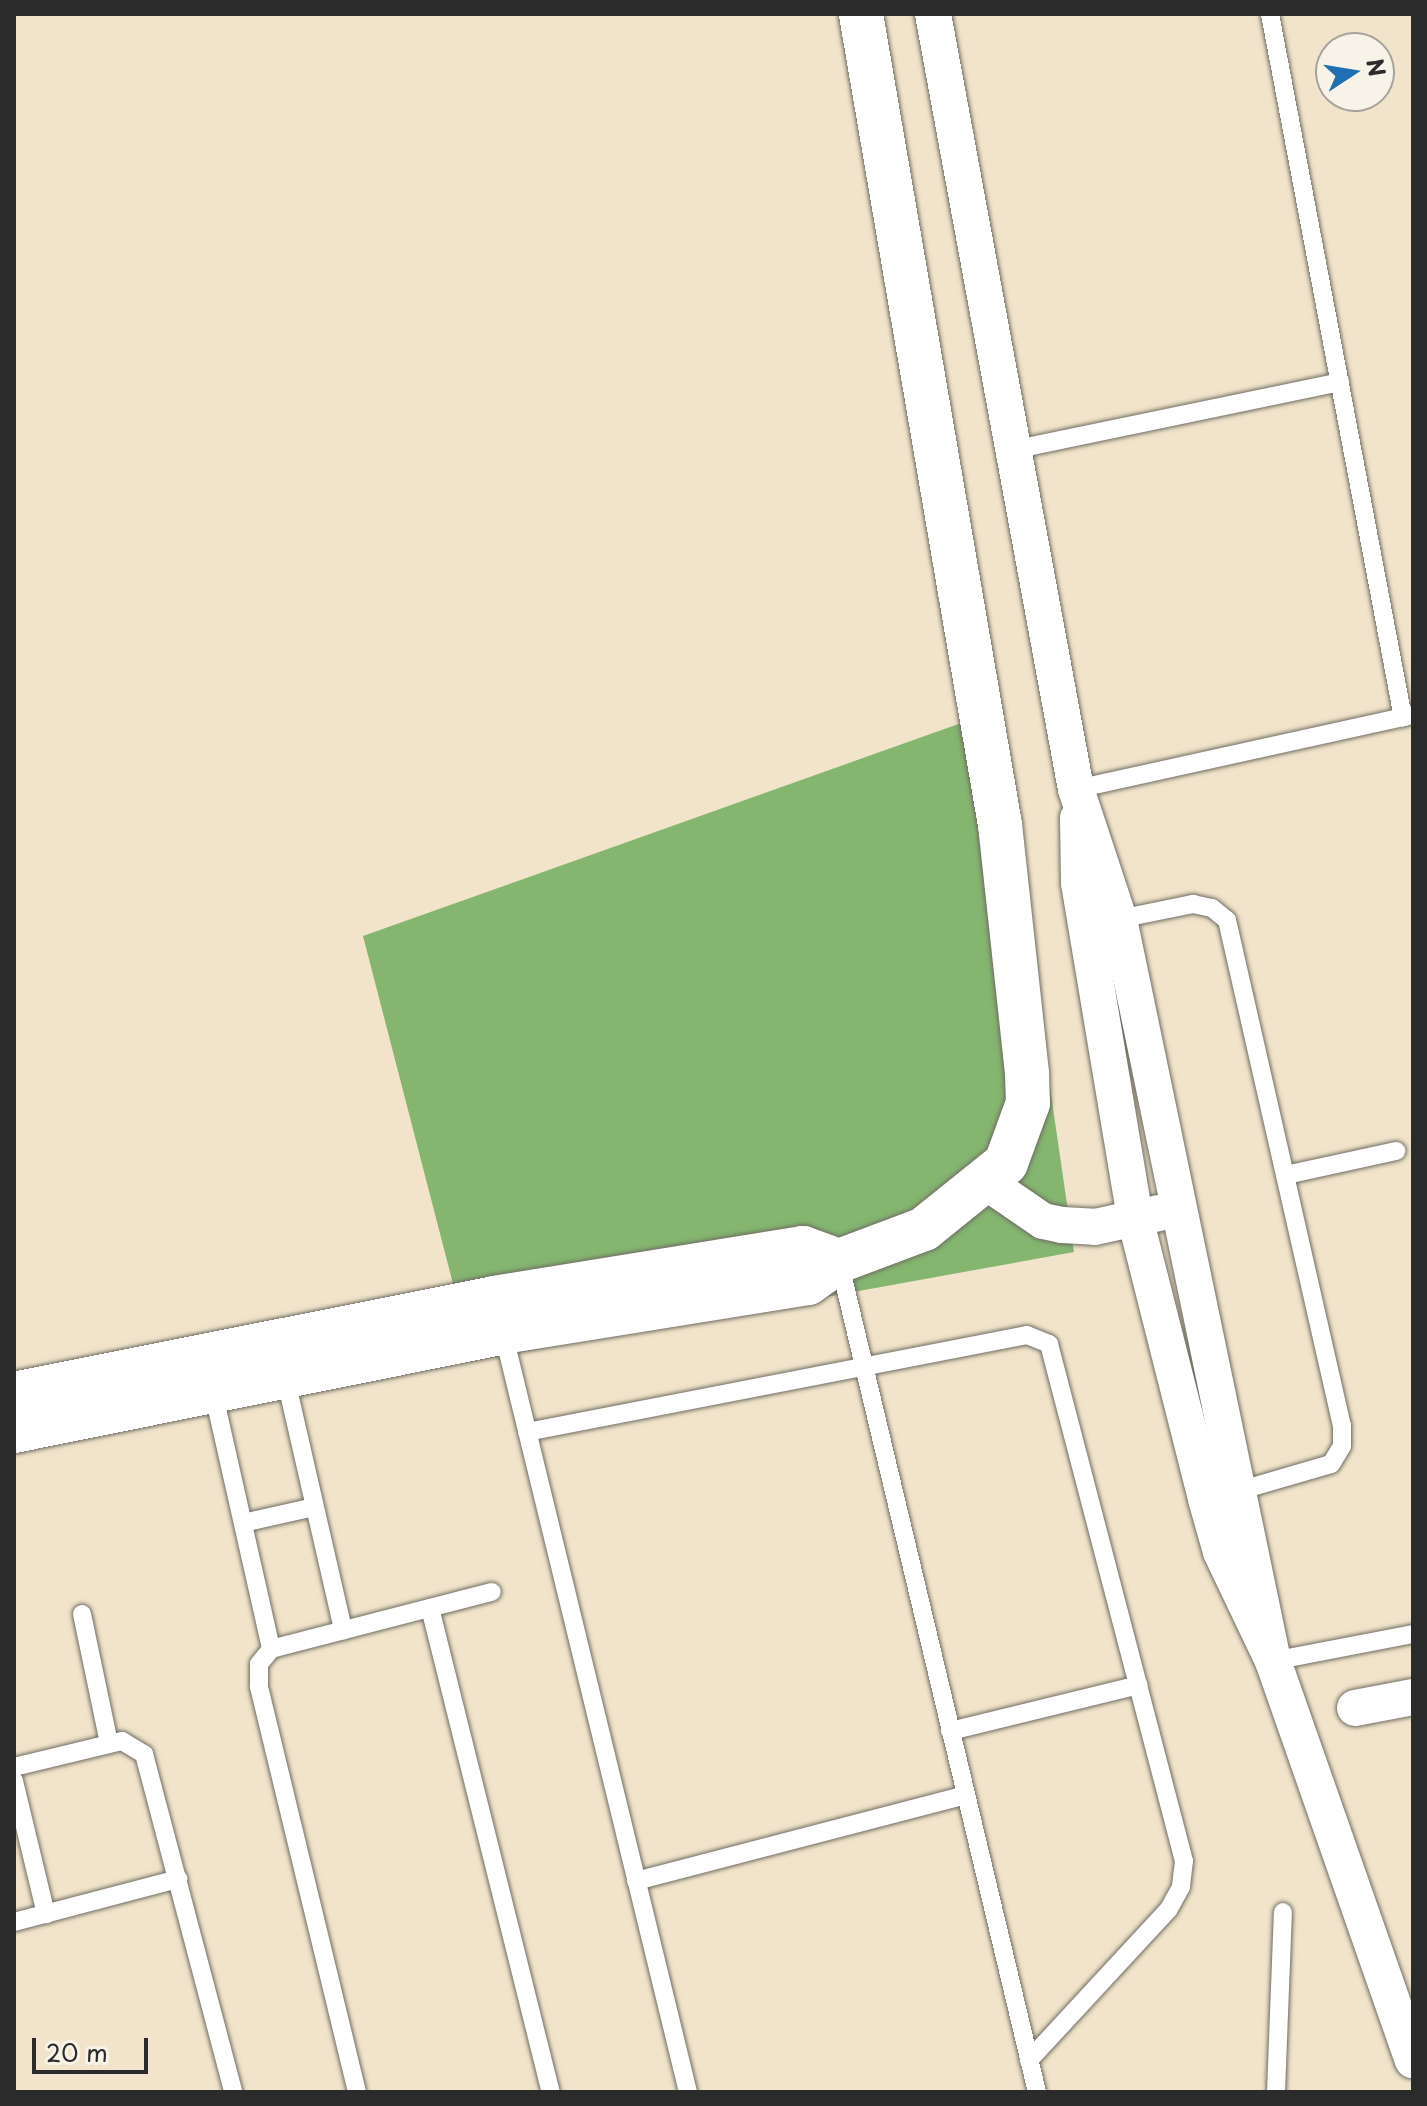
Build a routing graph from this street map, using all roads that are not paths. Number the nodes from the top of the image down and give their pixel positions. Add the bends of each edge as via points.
1 (861, 14) edge
2 (933, 14) edge
3 (1270, 14) edge
4 (1340, 382) junction
5 (1012, 450) junction
6 (1408, 716) edge
7 (1077, 794) junction
8 (1102, 922) junction
9 (1396, 1151) dead end
10 (1286, 1175) junction
11 (986, 1182) junction
12 (1180, 1208) junction
13 (1135, 1218) junction
14 (839, 1261) junction
15 (498, 1315) junction
16 (862, 1367) junction
17 (209, 1374) junction
18 (285, 1376) junction
19 (14, 1394) edge
20 (14, 1431) edge
21 (527, 1432) junction
22 (1222, 1495) junction
23 (314, 1507) junction
24 (243, 1523) junction
25 (492, 1592) dead end
26 (430, 1608) junction
27 (82, 1614) dead end
28 (343, 1630) junction
29 (1413, 1634) edge
30 (271, 1649) junction
31 (1273, 1661) junction
32 (1138, 1685) junction
33 (1413, 1697) edge
34 (1355, 1708) dead end
35 (950, 1731) junction
36 (109, 1743) junction
37 (14, 1767) edge
38 (14, 1781) edge
39 (966, 1795) junction
40 (178, 1879) junction
41 (636, 1881) junction
42 (1283, 1912) dead end
43 (46, 1914) junction
44 (14, 1922) edge
45 (1029, 2060) junction
46 (1413, 2060) edge
47 (233, 2092) edge
48 (357, 2092) edge
49 (551, 2092) edge
50 (688, 2092) edge
51 (1037, 2092) edge
52 (1276, 2092) edge

1 - 11 main road via 1000,825 1027,1073 1020,1131 1006,1163
2 - 5 street
3 - 4 lane
4 - 5 lane
4 - 6 lane
5 - 7 street
6 - 7 lane
7 - 8 street via 1076,842
8 - 10 lane via 1193,904 1212,908 1227,920
8 - 12 street
8 - 13 street
9 - 10 lane
10 - 22 lane via 1342,1446 1331,1464 1313,1473
11 - 13 street via 1052,1223 1095,1227
11 - 14 main road via 924,1229
12 - 13 street
12 - 22 street
13 - 22 street
14 - 15 main road via 808,1283
14 - 16 lane
15 - 17 main road
15 - 18 main road
15 - 21 lane
16 - 21 lane
16 - 32 lane via 1027,1335 1049,1344
16 - 35 lane
17 - 18 main road
17 - 19 main road
17 - 20 main road
17 - 24 lane
18 - 23 lane
21 - 41 lane
22 - 31 street via 1221,1552
23 - 24 lane
23 - 28 lane
24 - 30 lane
25 - 26 lane
26 - 28 lane
26 - 49 lane
27 - 36 lane
28 - 30 lane
29 - 31 lane
30 - 48 lane via 259,1664 259,1686
31 - 46 street
32 - 35 lane
32 - 45 lane via 1184,1861 1181,1887 1168,1910
33 - 34 street
35 - 39 lane
36 - 37 lane
36 - 40 lane via 134,1745 144,1754
38 - 43 lane
39 - 41 lane
39 - 45 lane
40 - 43 lane
40 - 47 lane
41 - 50 lane
42 - 52 lane
43 - 44 lane
45 - 51 lane

